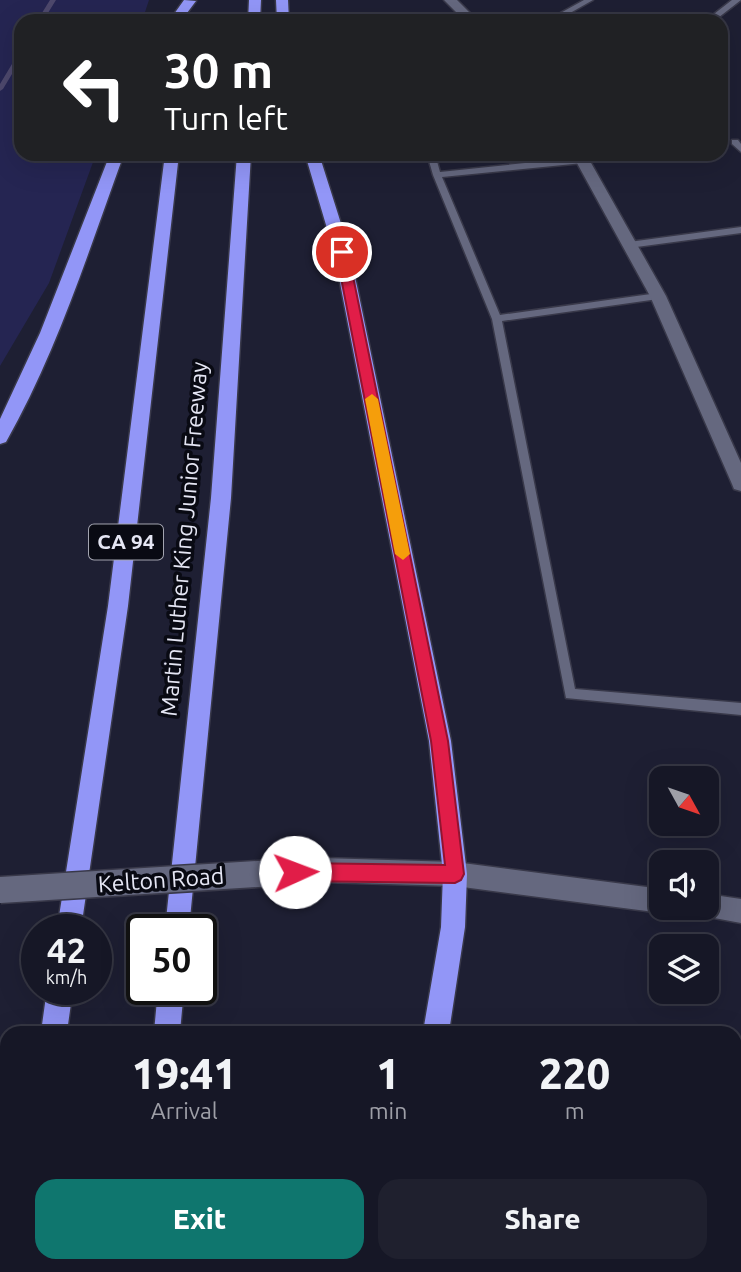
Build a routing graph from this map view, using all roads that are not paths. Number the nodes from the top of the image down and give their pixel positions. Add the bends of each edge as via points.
1 (450, 0) edge
2 (589, 0) edge
3 (737, 0) edge
4 (465, 14) edge
5 (563, 14) edge
6 (718, 14) edge
7 (114, 161) edge
8 (171, 161) edge
9 (244, 161) edge
10 (314, 161) edge
11 (433, 161) edge
12 (560, 161) edge
13 (583, 161) edge
14 (539, 165) joint
15 (437, 176) junction
16 (741, 230) edge
17 (629, 245) junction
18 (658, 296) junction
19 (497, 319) junction
20 (0, 437) edge
21 (741, 484) edge
22 (741, 709) edge
23 (455, 874) junction
24 (0, 891) edge
25 (649, 899) edge
26 (719, 908) edge
27 (741, 911) edge
28 (71, 914) edge
29 (178, 914) edge
30 (58, 1005) edge
31 (170, 1005) edge
32 (55, 1026) edge
33 (168, 1026) edge
34 (437, 1026) edge

1 - 4 main road
2 - 5 lane
3 - 6 lane
7 - 20 highway via 65,298
8 - 28 highway, CA 94 via 118,606
9 - 29 highway, Martin Luther King Junior Freeway via 220,499
10 - 23 highway via 342,252 440,741
11 - 15 lane
12 - 14 lane
13 - 17 main road
14 - 15 lane
15 - 19 lane
16 - 17 lane
17 - 18 main road
18 - 19 lane
18 - 21 main road
19 - 22 lane via 570,694
23 - 24 main road, Kelton Road, bridge via 322,870
23 - 25 main road, Kelton Road
23 - 34 highway via 453,927
26 - 27 main road
30 - 32 highway
31 - 33 highway

